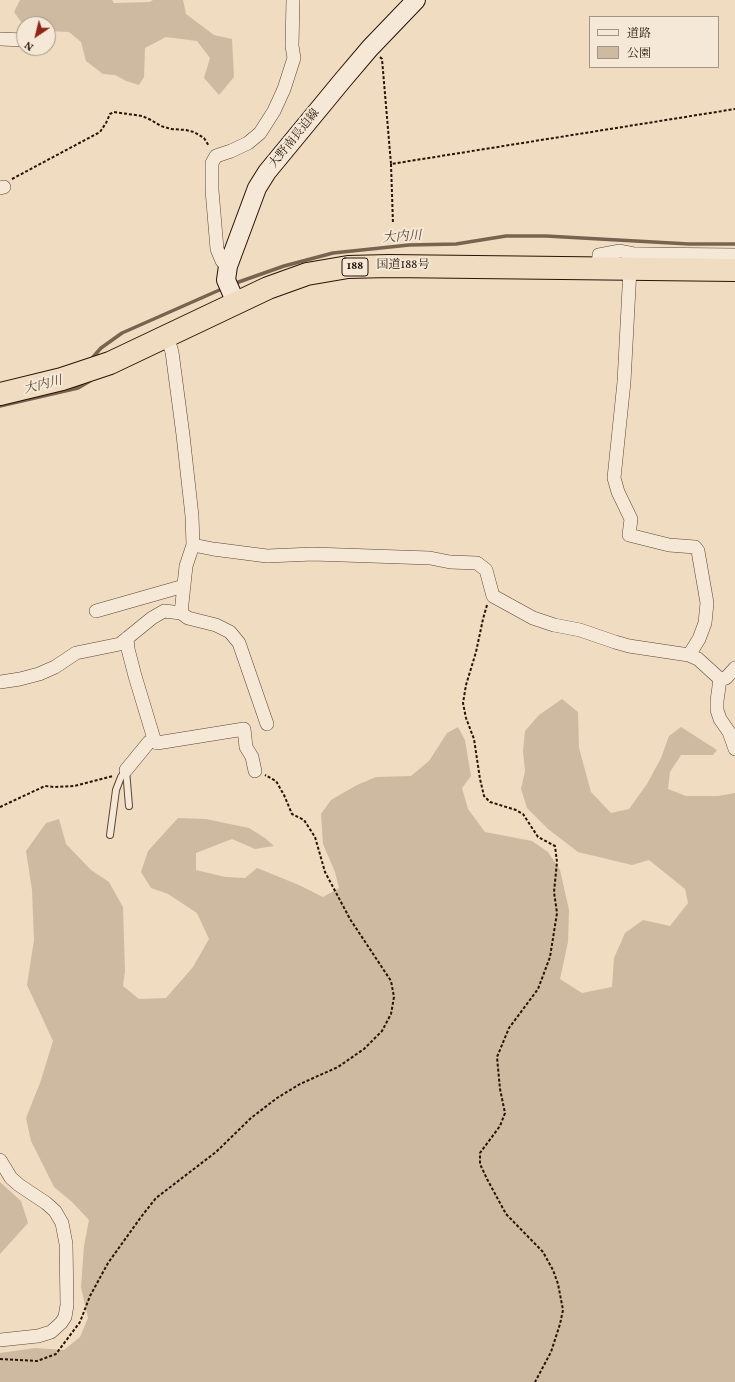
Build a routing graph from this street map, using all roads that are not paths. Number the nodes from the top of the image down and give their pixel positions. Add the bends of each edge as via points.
1 (293, 0) edge
2 (413, 1) edge
3 (0, 39) edge
4 (16, 40) edge
5 (735, 255) edge
6 (598, 268) junction
7 (630, 269) junction
8 (735, 270) edge
9 (230, 286) junction
10 (167, 336) junction
11 (0, 394) edge
12 (193, 545) junction
13 (184, 586) junction
14 (96, 611) dead end
15 (181, 613) junction
16 (127, 638) junction
17 (689, 655) junction
18 (735, 668) edge
19 (720, 679) junction
20 (0, 682) edge
21 (267, 724) dead end
22 (154, 739) junction
23 (735, 749) edge
24 (126, 770) junction
25 (255, 771) road end
26 (129, 806) dead end
27 (110, 835) dead end
28 (0, 1160) edge
29 (0, 1340) edge

1 - 9 street via 294,58 274,111 260,133 248,143 216,156 212,163 217,249
2 - 9 main road, 大野南長迫線 via 342,81 264,177 255,194
3 - 4 street
5 - 6 street via 635,254 620,251 599,256
6 - 7 highway, 国道188号 / 188
6 - 9 highway, 国道188号 / 188 via 348,267 307,274 268,288
7 - 8 highway, 国道188号 / 188
7 - 17 street via 624,382 614,478 631,519 629,535 669,545 695,547 698,551 707,603 705,623
9 - 10 highway, 国道188号 / 188
10 - 11 highway, 国道188号 / 188 via 110,363 62,379
10 - 12 street via 172,352 184,435
12 - 13 street via 186,566
12 - 17 street via 213,550 267,556 313,554 430,558 477,563 486,570 493,596 534,618 629,646
13 - 14 street
13 - 15 street
15 - 16 street via 164,611
15 - 21 street via 188,618 216,625 230,632 239,643
16 - 20 street via 120,644 76,653 39,674
16 - 22 street
17 - 19 street via 698,659
18 - 19 street via 726,678
19 - 23 street via 717,710
22 - 24 street
22 - 25 street via 157,743 169,742 244,729 246,747
24 - 26 lane
24 - 27 lane via 116,790
28 - 29 street via 11,1178 50,1207 62,1223 66,1244 67,1305 65,1317 51,1332

